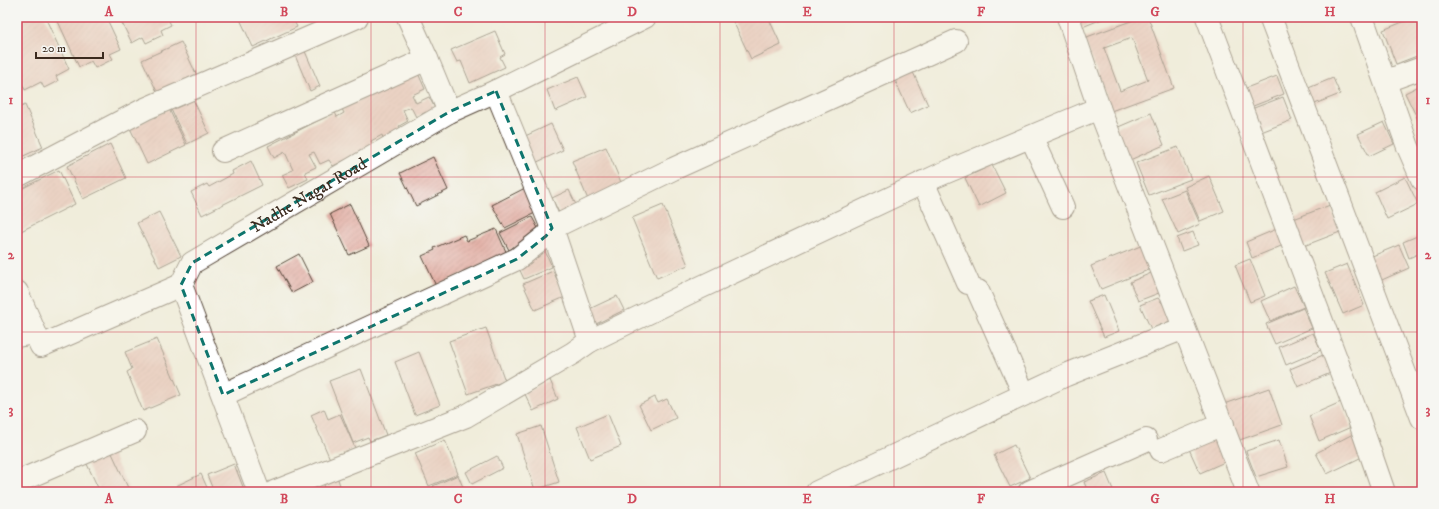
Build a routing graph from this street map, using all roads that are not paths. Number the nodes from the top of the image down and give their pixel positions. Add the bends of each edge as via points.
1 (357, 17) edge
2 (408, 17) edge
3 (645, 17) edge
4 (1068, 17) edge
5 (1207, 17) edge
6 (1270, 17) edge
7 (1362, 17) edge
8 (956, 41) dead end
9 (427, 59) junction
10 (1422, 68) edge
11 (1386, 81) junction
12 (496, 91) junction
13 (1099, 108) junction
14 (449, 112) junction
15 (1031, 137) junction
16 (224, 151) dead end
17 (17, 176) edge
18 (1422, 179) edge
19 (923, 182) junction
20 (1063, 207) dead end
21 (552, 228) junction
22 (181, 285) junction
23 (17, 292) edge
24 (1184, 328) junction
25 (26, 334) edge
26 (590, 341) junction
27 (1024, 394) junction
28 (223, 395) junction
29 (1422, 418) edge
30 (1223, 424) junction
31 (135, 431) dead end
32 (17, 482) edge
33 (259, 492) edge
34 (274, 492) edge
35 (818, 492) edge
36 (1029, 492) edge
37 (1248, 492) edge
38 (1384, 492) edge

1 - 17 street via 145,109
2 - 9 street
3 - 12 street, Nadhe Nagar Road
4 - 13 street
5 - 38 street
6 - 29 street
7 - 11 street
8 - 21 street via 673,169
9 - 14 street
9 - 16 street
10 - 11 street
11 - 18 street via 1408,147
12 - 14 street, Nadhe Nagar Road
12 - 21 street
13 - 15 street
13 - 24 street
14 - 22 street, Nadhe Nagar Road via 192,263
15 - 19 street
15 - 20 street
19 - 26 street
19 - 27 street
21 - 26 street
21 - 28 street via 546,236 517,259
22 - 25 street via 41,346
22 - 28 street
23 - 25 street
24 - 27 street
24 - 30 street
26 - 34 street via 466,416
27 - 35 street
28 - 33 street
30 - 36 street via 1154,445
30 - 37 street
31 - 32 street

